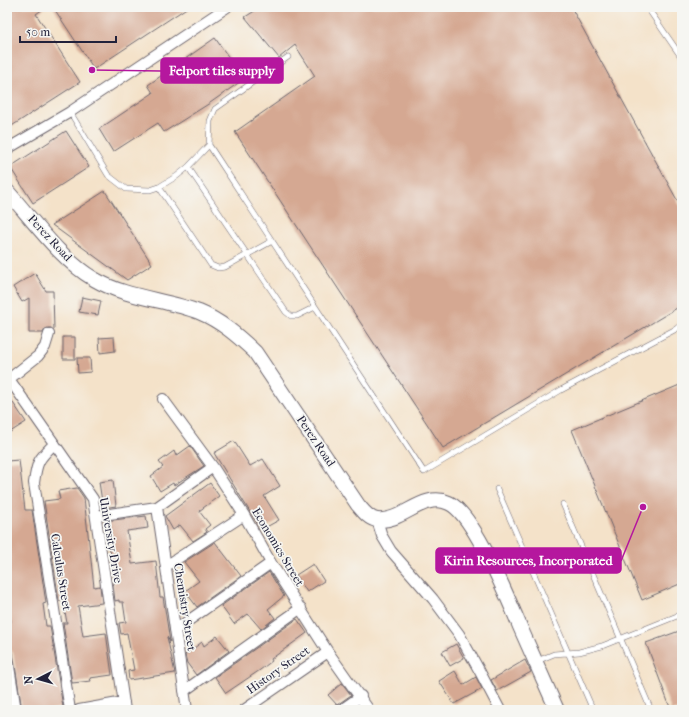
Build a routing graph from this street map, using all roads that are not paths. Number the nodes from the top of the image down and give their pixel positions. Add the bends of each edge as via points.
1 (227, 7) edge
2 (647, 7) edge
3 (288, 57) dead end
4 (682, 58) edge
5 (70, 112) junction
6 (209, 145) junction
7 (7, 149) edge
8 (188, 167) junction
9 (159, 187) junction
10 (7, 191) edge
11 (272, 241) junction
12 (247, 256) junction
13 (315, 307) junction
14 (682, 324) edge
15 (49, 334) dead end
16 (8, 377) edge
17 (163, 400) dead end
18 (54, 444) junction
19 (213, 467) junction
20 (497, 488) dead end
21 (563, 504) dead end
22 (157, 507) junction
23 (244, 515) junction
24 (96, 516) junction
25 (377, 520) junction
26 (271, 563) junction
27 (166, 566) junction
28 (300, 608) junction
29 (682, 614) edge
30 (175, 630) junction
31 (621, 639) junction
32 (328, 652) junction
33 (568, 652) junction
34 (7, 654) edge
35 (536, 662) junction
36 (184, 691) junction
37 (361, 696) junction
38 (125, 706) edge
39 (16, 710) edge
40 (70, 710) edge
41 (79, 710) edge
42 (187, 710) edge
43 (244, 710) edge
44 (341, 710) edge
45 (369, 710) edge
46 (500, 710) edge
47 (557, 710) edge
48 (593, 710) edge
49 (651, 710) edge

1 - 5 street
2 - 4 lane
3 - 6 lane via 215,109 210,121
5 - 7 street
5 - 9 lane via 108,175 126,189 150,190
6 - 8 lane
6 - 11 lane
8 - 9 lane
8 - 12 lane
9 - 12 lane via 211,265 225,267
10 - 25 street, Perez Road via 65,257 94,279 118,290 198,312 237,334 255,352 358,505
11 - 12 lane
11 - 13 lane
12 - 13 lane via 291,316 297,316
13 - 14 lane via 424,472 561,390
15 - 16 street via 45,347 38,356
16 - 18 street, University Drive
17 - 19 street, Economics Street
18 - 24 street, University Drive via 93,499
18 - 40 street, Calculus Street via 39,460 34,483
19 - 22 street
19 - 23 street, Economics Street
20 - 33 lane
21 - 31 lane
22 - 24 street
22 - 27 street, Chemistry Street
23 - 26 street, Economics Street
23 - 27 street
24 - 38 street, University Drive
25 - 35 street via 397,516 427,502 440,500 457,508 485,551
25 - 46 street via 391,552 433,599 459,634
26 - 28 street, Economics Street
26 - 30 street
27 - 30 street, Chemistry Street
28 - 32 street, Economics Street
28 - 36 street
29 - 31 lane
30 - 36 street, Chemistry Street
31 - 33 lane via 590,649
31 - 49 lane
32 - 37 street, Economics Street
32 - 43 street, History Street
33 - 35 lane via 554,654
33 - 48 lane
34 - 39 street
35 - 47 street
36 - 42 street, Chemistry Street
37 - 44 street
37 - 45 street, Economics Street
38 - 41 street

